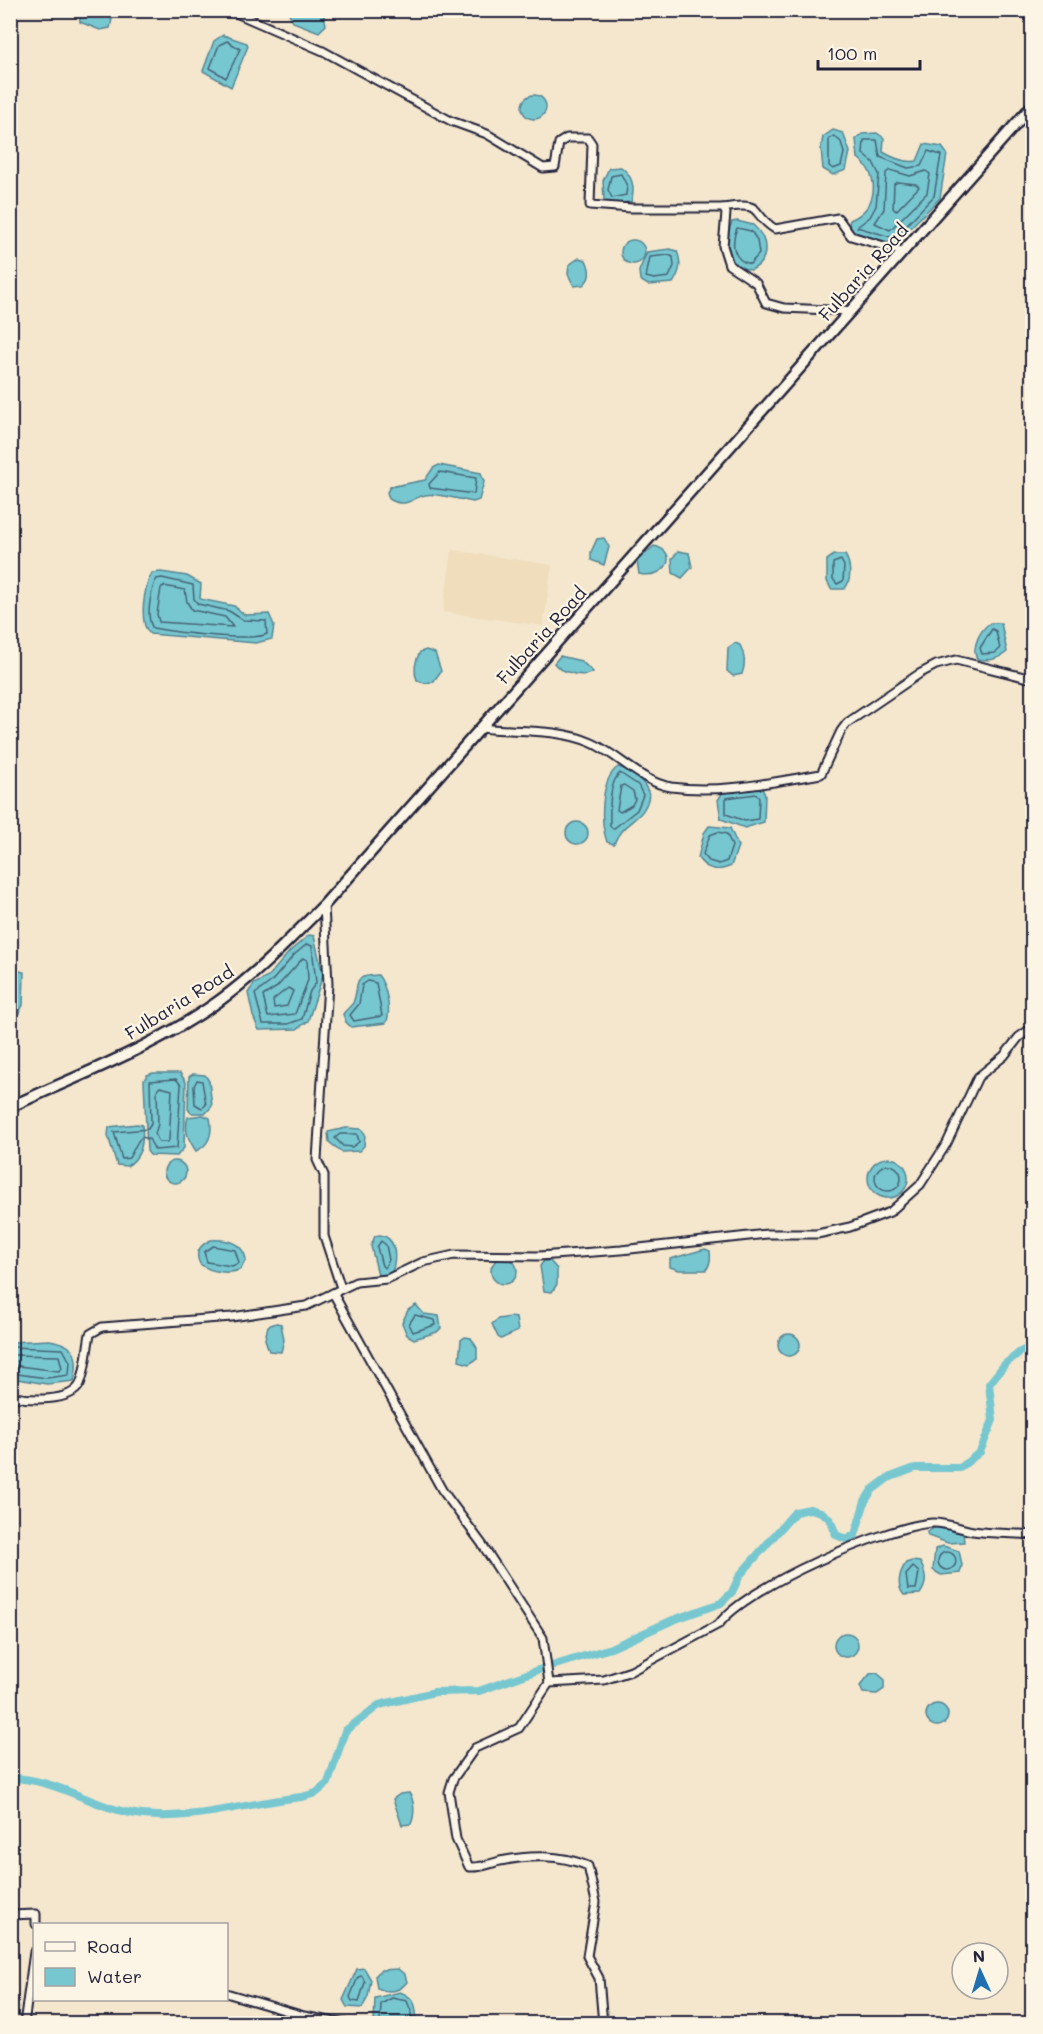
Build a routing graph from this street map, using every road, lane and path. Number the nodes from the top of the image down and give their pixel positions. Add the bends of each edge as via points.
1 (229, 10) edge
2 (1032, 106) edge
3 (723, 208) junction
4 (904, 252) junction
5 (851, 311) junction
6 (1032, 679) edge
7 (480, 728) junction
8 (324, 905) junction
9 (1032, 1028) edge
10 (10, 1107) edge
11 (341, 1288) junction
12 (333, 1293) junction
13 (10, 1396) edge
14 (1032, 1535) edge
15 (549, 1683) junction
16 (10, 1916) edge
17 (36, 1923) edge
18 (33, 1978) edge
19 (228, 1994) edge
20 (24, 2024) edge
21 (345, 2024) edge
22 (603, 2024) edge

1 - 3 street via 324,51 451,121 487,134 543,168 555,167 559,143 567,138 588,138 592,144 590,205
2 - 4 main road, Fulbaria Road
3 - 4 street via 742,205 757,209 775,229 838,218 852,236
3 - 5 street via 723,246 729,265 756,283 766,303 784,308
4 - 5 main road, Fulbaria Road
5 - 7 main road, Fulbaria Road
6 - 7 street via 956,660 936,665 847,723 821,774 705,790 652,780 575,736
7 - 8 main road, Fulbaria Road
8 - 10 main road, Fulbaria Road via 275,954 218,1002 124,1056
8 - 11 street via 328,984 317,1160 324,1175 324,1236
9 - 11 street via 978,1077 947,1143 920,1185 890,1212 817,1234 768,1234 539,1256 454,1255 423,1262 387,1279 356,1282
11 - 12 street
12 - 13 street via 306,1306 232,1317 102,1327 90,1334 80,1385 69,1395 30,1400
12 - 15 street via 442,1490 543,1638
14 - 15 street via 973,1531 933,1522 880,1536 771,1584 728,1613 719,1624 631,1671 604,1680
15 - 22 street via 519,1728 475,1748 459,1768 449,1792 456,1839 469,1867 482,1868 526,1856 557,1857 588,1866 596,1902 587,1956 599,1978
16 - 17 street via 36,1914
18 - 20 street
19 - 21 street

